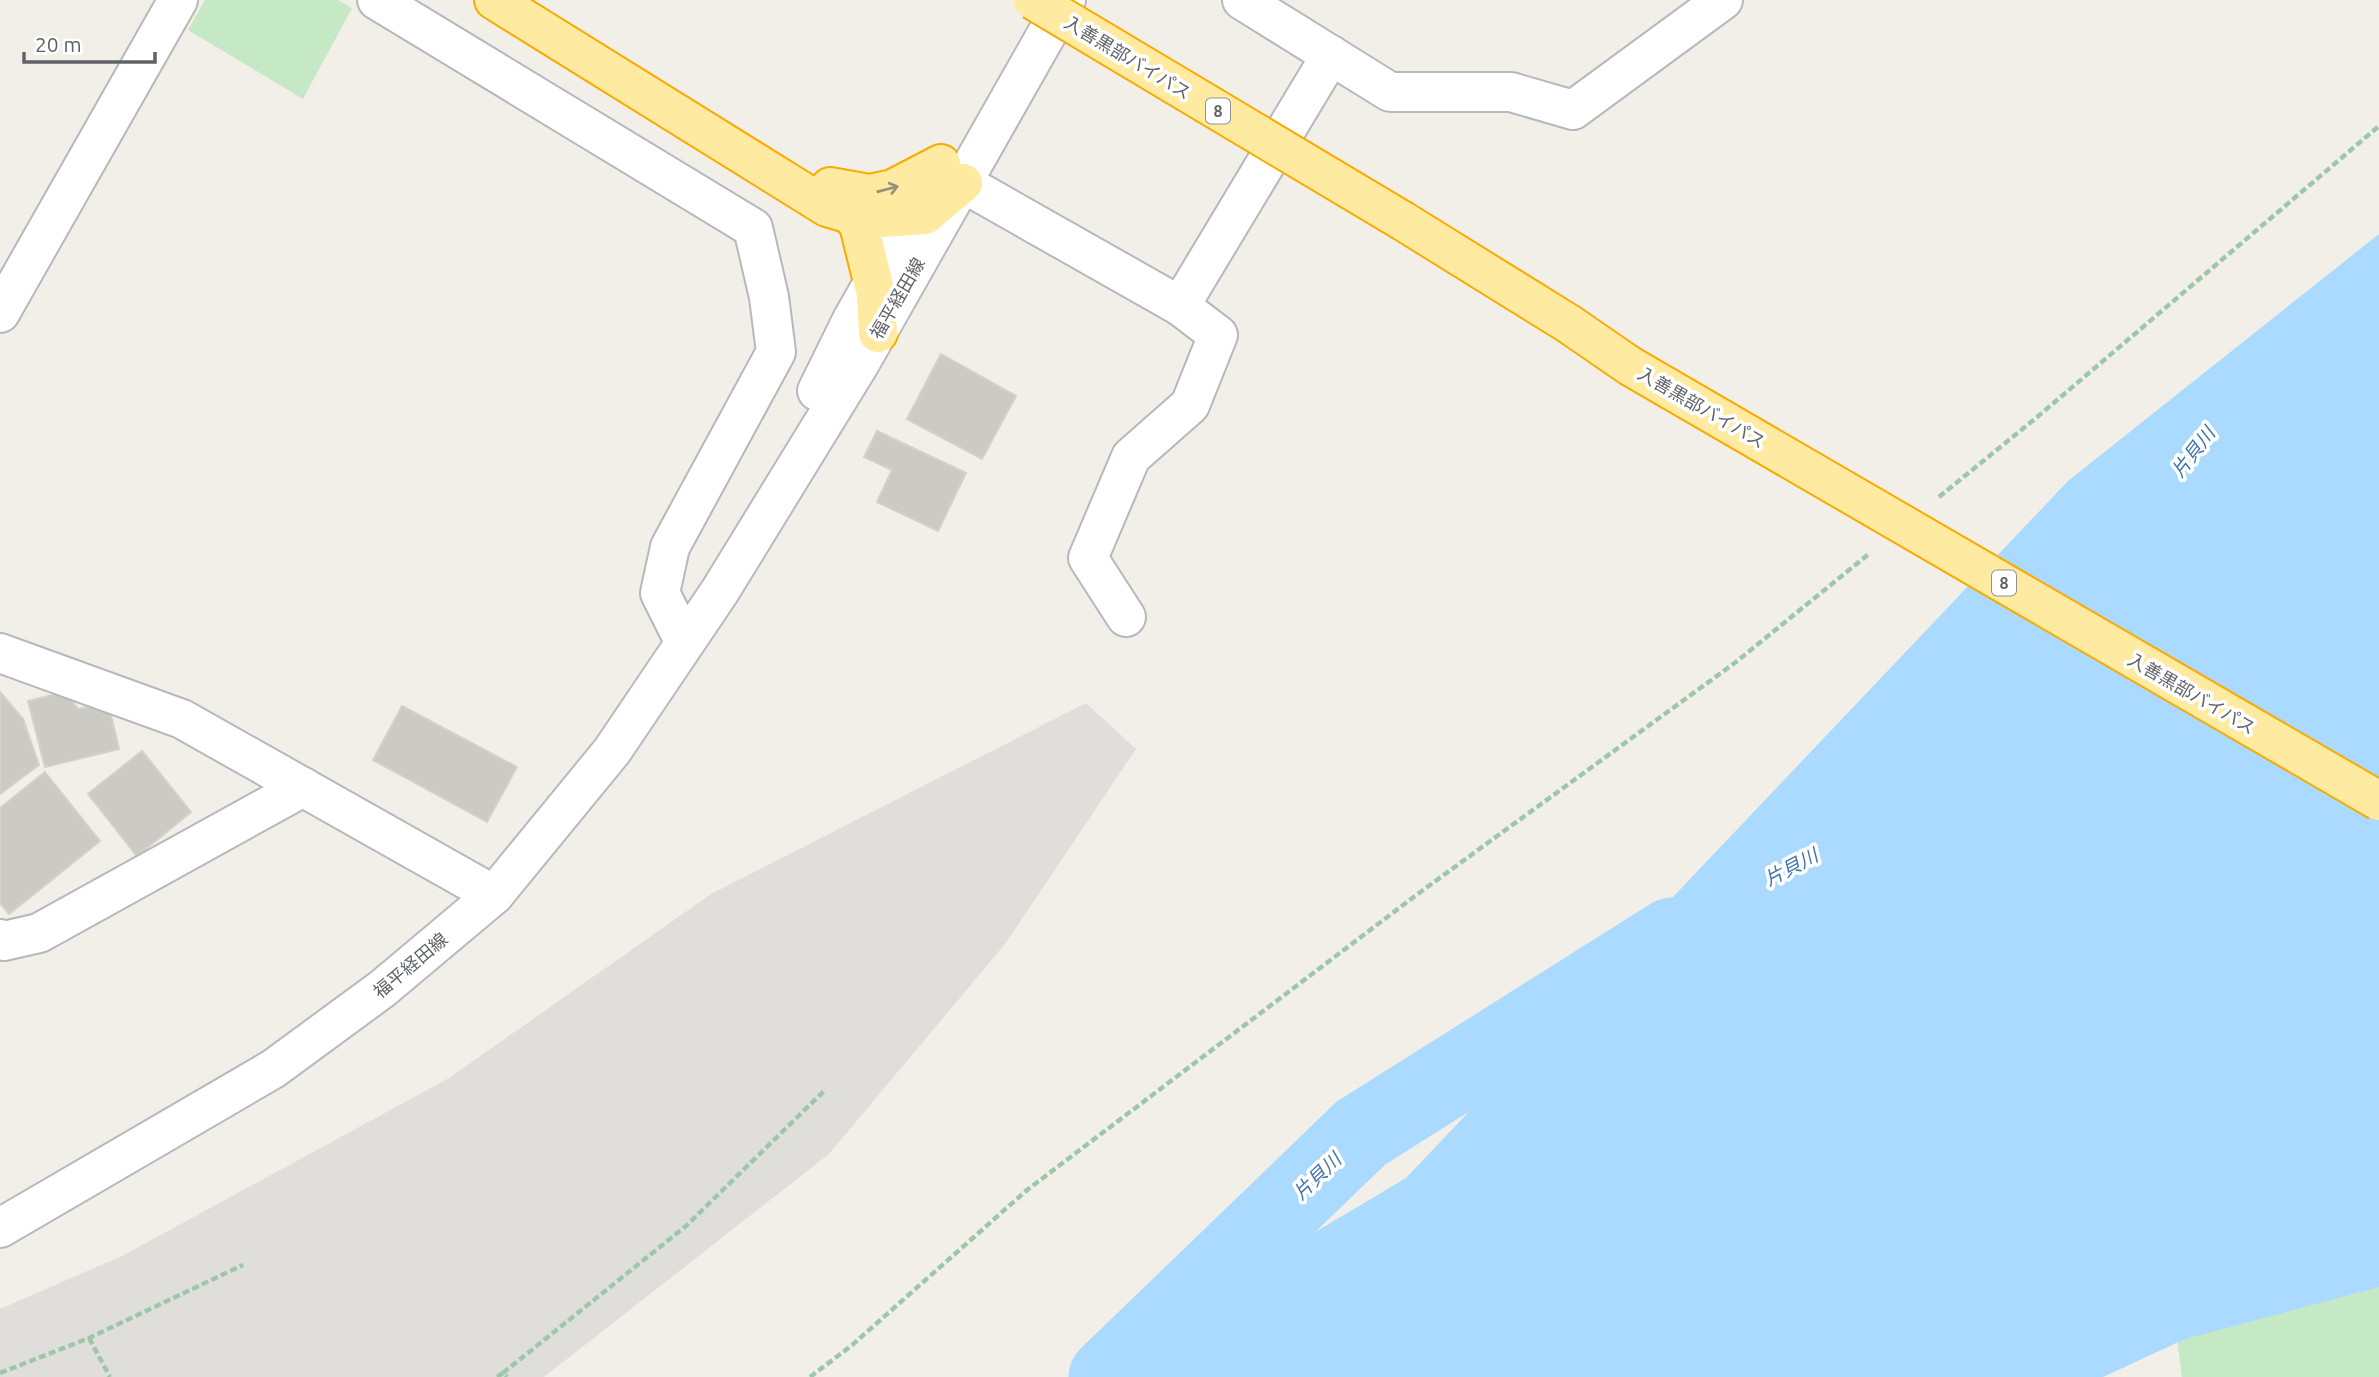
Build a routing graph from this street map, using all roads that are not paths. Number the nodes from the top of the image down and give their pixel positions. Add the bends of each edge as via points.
1 (178, 0) edge
2 (377, 0) edge
3 (494, 0) edge
4 (530, 0) edge
5 (1033, 0) edge
6 (1040, 0) edge
7 (1066, 0) edge
8 (1242, 0) edge
9 (1723, 0) edge
10 (1331, 55) junction
11 (952, 173) junction
12 (836, 203) junction
13 (910, 216) junction
14 (873, 282) junction
15 (1180, 306) junction
16 (0, 313) edge
17 (865, 326) junction
18 (1126, 617) dead end
19 (684, 641) junction
20 (0, 653) edge
21 (303, 787) junction
22 (2379, 801) edge
23 (494, 895) junction
24 (0, 939) edge
25 (0, 1228) edge

1 - 16 street
2 - 19 street via 753,228 776,352 670,547 660,593
3 - 12 highway
4 - 12 highway
5 - 22 highway, 入善黒部バイパス / 8, bridge via 1403,221 1630,366
6 - 11 street, 福平経田線 via 977,116
7 - 11 street, 福平経田線
8 - 10 street
9 - 10 street via 1573,110 1511,92 1390,92
10 - 15 street
12 -> 11 highway
11 - 13 highway via 925,215
11 - 15 street
11 - 17 street, 福平経田線
12 - 13 highway via 868,219
12 - 14 highway via 859,225
12 - 17 highway via 845,260
13 - 14 street, 福平経田線
14 - 17 highway
15 - 18 street via 1218,335 1190,405 1131,457 1088,558
17 - 19 street, 福平経田線 via 720,591
19 - 23 street, 福平経田線 via 612,751
20 - 21 street via 182,719
21 - 23 street
21 - 24 street via 38,933
23 - 25 street, 福平経田線 via 382,989 273,1069

